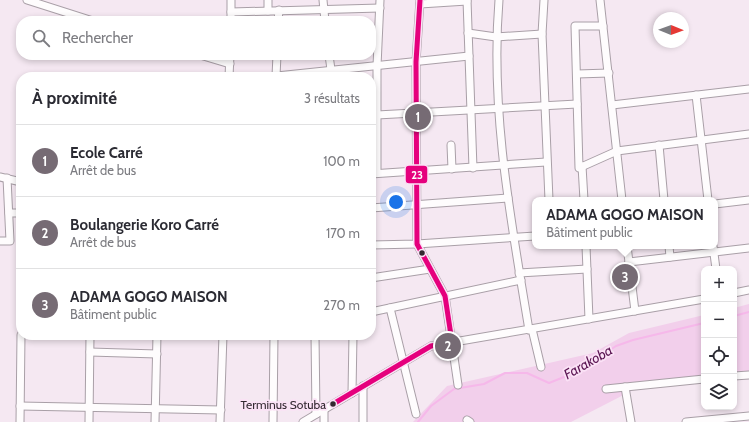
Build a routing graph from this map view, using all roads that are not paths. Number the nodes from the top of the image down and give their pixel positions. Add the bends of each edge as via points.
1 (27, 0) edge
2 (231, 0) edge
3 (268, 0) edge
4 (323, 0) edge
5 (380, 0) edge
6 (467, 0) edge
7 (499, 0) edge
8 (544, 0) edge
9 (600, 0) edge
10 (420, 2) edge
11 (324, 8) junction
12 (380, 8) junction
13 (268, 10) junction
14 (279, 10) junction
15 (231, 12) junction
16 (77, 16) edge
17 (231, 16) edge
18 (278, 16) edge
19 (325, 16) edge
20 (603, 26) junction
21 (468, 33) junction
22 (542, 34) junction
23 (496, 37) junction
24 (469, 56) junction
25 (217, 60) edge
26 (230, 60) edge
27 (277, 60) edge
28 (330, 60) edge
29 (416, 62) junction
30 (230, 64) junction
31 (377, 66) junction
32 (229, 72) edge
33 (276, 72) edge
34 (331, 72) edge
35 (342, 72) edge
36 (609, 73) junction
37 (576, 74) junction
38 (749, 89) edge
39 (696, 95) junction
40 (577, 104) junction
41 (612, 105) junction
42 (544, 106) junction
43 (498, 109) junction
44 (471, 110) junction
45 (416, 113) junction
46 (377, 116) junction
47 (749, 134) edge
48 (376, 135) edge
49 (701, 140) junction
50 (450, 145) dead end
51 (659, 145) junction
52 (617, 151) junction
53 (546, 162) junction
54 (503, 166) junction
55 (582, 166) junction
56 (473, 168) junction
57 (452, 169) junction
58 (417, 170) junction
59 (376, 174) edge
60 (4, 178) edge
61 (16, 181) edge
62 (548, 197) edge
63 (584, 197) edge
64 (622, 197) edge
65 (664, 197) edge
66 (708, 197) edge
67 (508, 198) junction
68 (749, 200) edge
69 (718, 204) edge
70 (417, 205) junction
71 (376, 208) edge
72 (9, 213) junction
73 (16, 213) edge
74 (532, 236) edge
75 (514, 239) junction
76 (0, 241) edge
77 (417, 244) junction
78 (376, 246) edge
79 (749, 248) edge
80 (586, 249) edge
81 (627, 249) edge
82 (669, 249) edge
83 (713, 249) edge
84 (718, 249) edge
85 (670, 257) junction
86 (629, 262) junction
87 (716, 266) edge
88 (430, 269) junction
89 (587, 269) junction
90 (520, 276) junction
91 (376, 277) edge
92 (749, 290) edge
93 (737, 292) edge
94 (445, 296) junction
95 (701, 300) edge
96 (390, 308) junction
97 (376, 311) edge
98 (635, 311) junction
99 (589, 319) junction
100 (530, 330) junction
101 (21, 340) edge
102 (90, 340) edge
103 (157, 340) edge
104 (223, 340) edge
105 (274, 340) edge
106 (315, 340) edge
107 (353, 340) edge
108 (452, 342) junction
109 (90, 352) junction
110 (157, 354) junction
111 (403, 362) junction
112 (541, 367) dead end
113 (749, 375) edge
114 (737, 376) edge
115 (701, 379) edge
116 (458, 385) dead end
117 (363, 386) junction
118 (625, 387) junction
119 (606, 389) dead end
120 (352, 393) junction
121 (20, 406) junction
122 (89, 407) junction
123 (156, 408) junction
124 (221, 410) junction
125 (324, 410) junction
126 (316, 414) junction
127 (416, 414) dead end
128 (746, 418) edge
129 (20, 422) edge
130 (89, 422) edge
131 (155, 422) edge
132 (220, 422) edge
133 (273, 422) edge
134 (303, 422) edge
135 (324, 422) edge
136 (363, 422) edge
137 (631, 422) edge
138 (686, 422) edge

1 - 16 street
2 - 15 street
3 - 13 street
4 - 11 street
5 - 12 street
6 - 10 street
6 - 21 street
7 - 23 street
8 - 22 street
9 - 20 street
10 - 29 street
11 - 12 street
11 - 14 street
11 - 19 street
12 - 31 street
13 - 14 street
13 - 15 street
14 - 18 street
15 - 17 street
20 - 36 street
20 - 37 street via 575,26
21 - 23 street
21 - 24 street
22 - 23 street
22 - 42 street
23 - 43 street
24 - 29 street
24 - 44 street
25 - 30 street
26 - 30 street
27 - 33 street
28 - 34 street
29 - 31 street
29 - 45 street
30 - 32 street
31 - 35 street
31 - 46 street
36 - 37 street
36 - 41 street
37 - 40 street
38 - 39 street
39 - 41 street
39 - 49 street
40 - 42 street
40 - 55 street via 579,168
41 - 52 street
42 - 43 street
42 - 53 street
43 - 44 street
43 - 54 street
44 - 45 street
44 - 56 street
45 - 46 street
45 - 58 street
46 - 48 street
47 - 49 street
49 - 51 street
49 - 66 street
50 - 57 street
51 - 52 street
51 - 65 street
52 - 55 street
52 - 64 street
53 - 54 street
53 - 62 street
54 - 56 street
54 - 67 street
55 - 63 street
56 - 57 street
57 - 58 street
58 - 59 street
58 - 70 street
60 - 61 street
60 - 72 street
67 - 70 street
67 - 75 street
68 - 69 street
70 - 71 street
70 - 77 street
72 - 73 street
72 - 76 street via 10,241
74 - 75 street
75 - 77 street
75 - 90 street
77 - 78 street
77 - 88 street
79 - 84 street
80 - 89 street
81 - 86 street
82 - 85 street
83 - 85 street
83 - 87 street
85 - 86 street
86 - 98 street
88 - 91 street
88 - 94 street
89 - 90 street
89 - 99 street
90 - 94 street
90 - 100 street
92 - 93 street
94 - 96 street
94 - 108 street
95 - 98 street
96 - 97 street
96 - 111 street
98 - 99 street
99 - 100 street
100 - 108 street
100 - 112 street
101 - 121 street
102 - 109 street
103 - 110 street
104 - 124 street
105 - 133 street
106 - 126 street
107 - 120 street
108 - 111 street via 431,346
108 - 116 street
109 - 110 street
109 - 122 street
110 - 123 street
111 - 117 street
111 - 127 street
113 - 114 street
115 - 118 street
117 - 120 street
117 - 136 street
118 - 119 street
118 - 137 street
120 - 125 street
121 - 122 street
121 - 129 street
122 - 123 street
122 - 130 street
123 - 124 street
123 - 131 street
124 - 132 street
125 - 126 street
125 - 135 street
126 - 134 street
128 - 138 street

